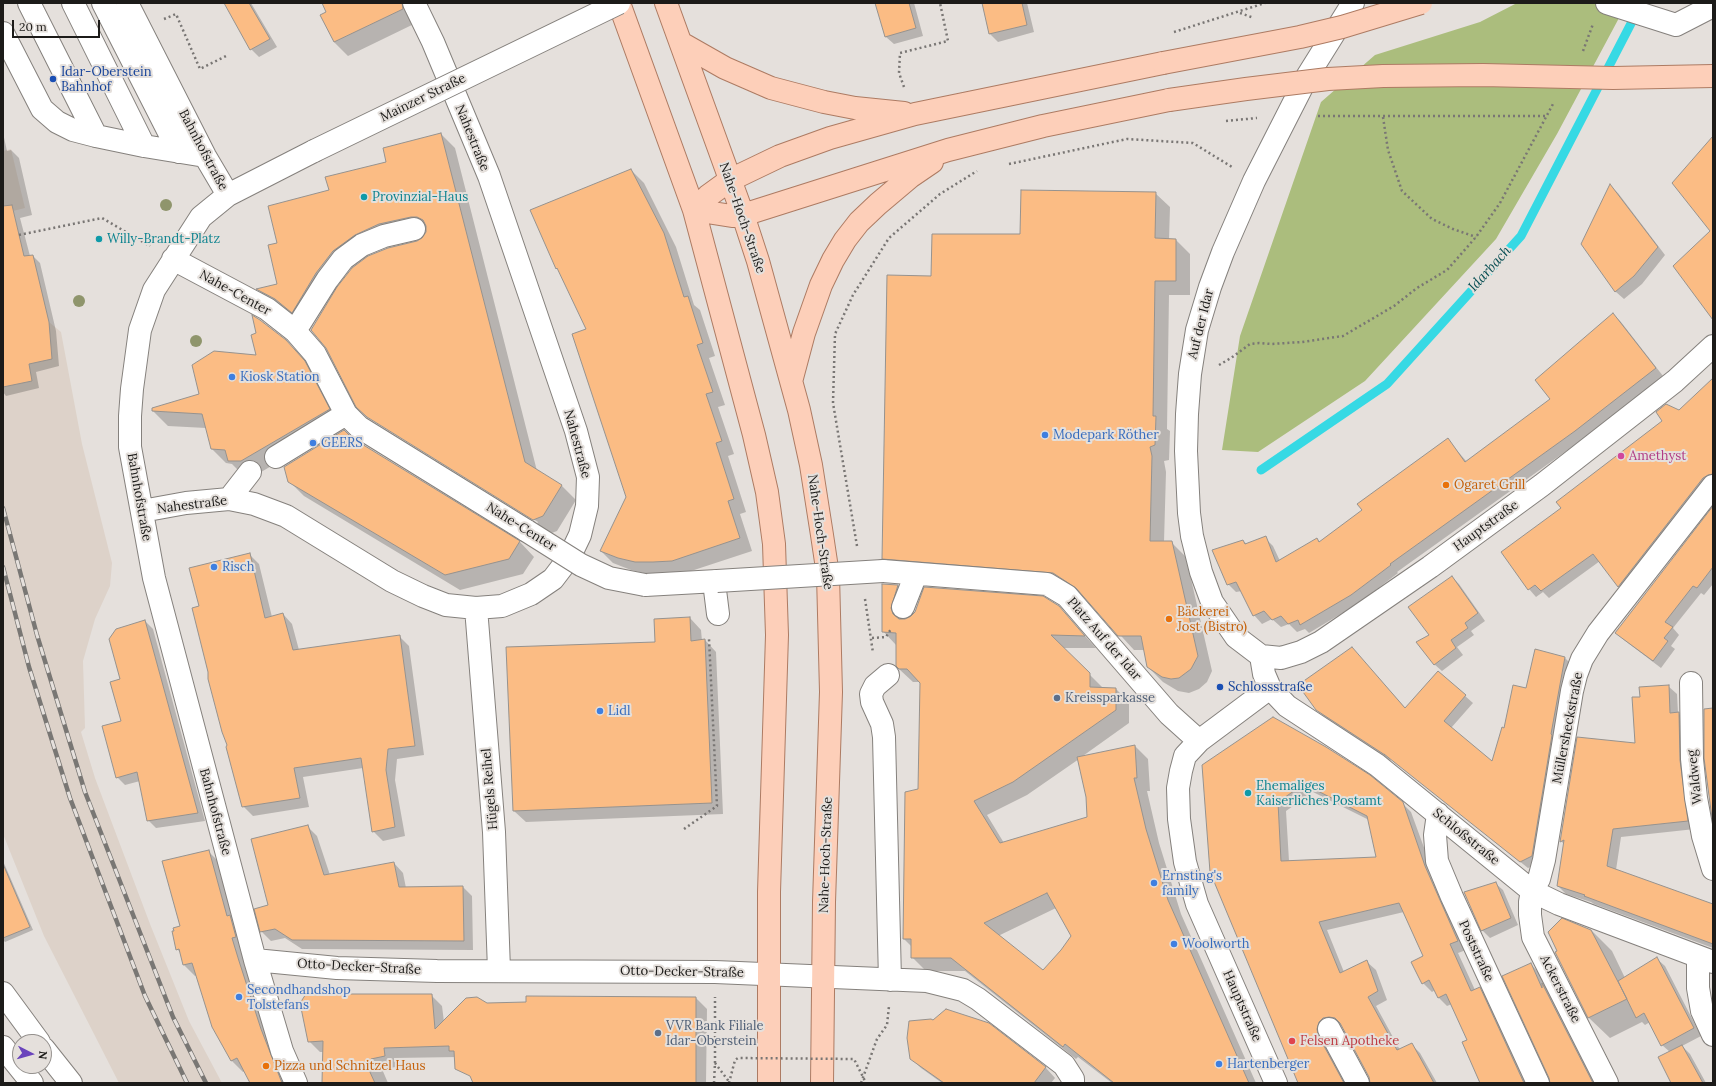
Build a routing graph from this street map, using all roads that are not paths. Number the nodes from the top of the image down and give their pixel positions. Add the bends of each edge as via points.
1 (29, 3) edge
2 (72, 3) edge
3 (103, 3) edge
4 (127, 3) edge
5 (414, 3) edge
6 (619, 3) edge
7 (666, 3) edge
8 (1353, 3) edge
9 (1421, 3) edge
10 (1713, 6) edge
11 (1608, 9) edge
12 (3, 33) edge
13 (681, 43) junction
14 (1713, 76) edge
15 (915, 114) junction
16 (96, 136) junction
17 (144, 146) junction
18 (948, 150) junction
19 (179, 152) junction
20 (206, 156) junction
21 (730, 180) junction
22 (228, 195) junction
23 (694, 210) junction
24 (743, 215) junction
25 (414, 229) dead end
26 (173, 259) junction
27 (295, 331) junction
28 (1713, 346) edge
29 (791, 381) junction
30 (346, 414) junction
31 (276, 457) dead end
32 (250, 472) dead end
33 (1713, 486) edge
34 (229, 499) junction
35 (142, 511) junction
36 (883, 571) joint
37 (916, 574) junction
38 (715, 582) junction
39 (903, 607) dead end
40 (476, 608) junction
41 (718, 614) dead end
42 (1261, 656) junction
43 (881, 680) road end
44 (1691, 683) dead end
45 (1270, 688) junction
46 (1199, 741) junction
47 (1438, 814) junction
48 (1713, 868) edge
49 (1532, 892) junction
50 (1706, 959) edge
51 (255, 960) junction
52 (499, 970) junction
53 (768, 974) junction
54 (823, 976) junction
55 (890, 980) junction
56 (3, 994) edge
57 (1329, 1029) dead end
58 (33, 1034) edge
59 (1713, 1035) edge
60 (3, 1047) edge
61 (52, 1059) edge
62 (32, 1083) edge
63 (71, 1083) edge
64 (296, 1083) edge
65 (768, 1083) edge
66 (822, 1083) edge
67 (1073, 1083) edge
68 (1276, 1083) edge
69 (1358, 1083) edge
70 (1538, 1083) edge
71 (1607, 1083) edge

1 - 16 street
2 - 17 street
3 - 19 street
4 - 20 street, Bahnhofstraße
5 - 40 street, Nahestraße via 489,176 576,431 588,477 588,506 580,535 569,558 552,580 531,594 502,606
6 - 22 street, Mainzer Straße, bridge via 264,175
6 - 23 main road
7 - 13 main road, Nahe-Hoch-Straße
8 - 42 street, Auf der Idar via 1308,75 1254,181 1210,288 1197,330 1190,374 1186,451 1188,497 1192,536 1201,572 1212,602 1223,620 1236,637
9 - 15 main road, bridge via 1300,37
10 - 11 street via 1676,25
12 - 16 street via 42,109 57,122 73,130
13 - 15 main road via 747,78 789,93 855,108
13 - 21 main road, Nahe-Hoch-Straße
14 - 18 main road, bridge via 1383,76 1313,81 1168,100 1043,126
15 - 21 main road via 823,140 780,156
16 - 17 street
17 - 19 street
18 - 24 main road
18 - 29 main road via 878,204 845,240 821,285
19 - 20 street
20 - 22 street, Bahnhofstraße
21 - 23 main road
21 - 24 main road, Nahe-Hoch-Straße
22 - 26 street, Bahnhofstraße via 202,217
23 - 24 main road
23 - 53 main road via 754,435 767,492 774,544 777,634
24 - 29 main road, Nahe-Hoch-Straße
25 - 27 street via 384,236 362,245 343,259
26 - 27 street, Nahe-Center via 268,309
26 - 35 street, Bahnhofstraße via 154,290 140,330 132,389 130,447
27 - 30 street, Nahe-Center via 315,354
28 - 42 street, Hauptstraße via 1675,381 1542,485 1321,642 1281,658
29 - 54 main road, Nahe-Hoch-Straße via 811,465 828,582 831,692
30 - 31 street
30 - 38 street, Nahe-Center, bridge via 359,427 581,565 608,578 645,585
32 - 34 street
33 - 49 street, Müllersheckstraße via 1603,627 1582,659 1572,691 1544,860
34 - 35 street, Nahestraße
34 - 40 street, Nahestraße via 254,504 286,516 392,581 423,596 446,605
35 - 51 street, Bahnhofstraße via 156,586
36 - 37 street, Platz Auf der Idar
36 - 38 street, Nahe-Center, bridge
37 - 39 street
37 - 46 street, Platz Auf der Idar via 1047,584 1067,596 1169,714
38 - 41 street
40 - 52 street, Hügels Reihel via 494,832
42 - 45 street, Schloßstraße
43 - 55 street via 871,694 884,737
44 - 48 street, Waldweg via 1692,758 1696,798 1703,836
45 - 46 street, Hauptstraße
45 - 47 street, Schloßstraße via 1287,706 1378,765
46 - 68 street, Hauptstraße via 1185,756 1178,788 1179,820 1185,862 1197,904
47 - 49 street, Schloßstraße
47 - 70 street, Poststraße via 1435,835 1436,861
49 - 50 street, Schloßstraße
49 - 71 street, Ackerstraße via 1530,915 1533,937
50 - 59 street via 1698,988 1702,1011
51 - 52 street, Otto-Decker-Straße via 337,968
51 - 64 street, Bahnhofstraße via 282,1051
52 - 53 street, Otto-Decker-Straße
53 - 54 street, Otto-Decker-Straße
53 - 65 main road
54 - 55 street, Otto-Decker-Straße
54 - 66 main road, Nahe-Hoch-Straße
55 - 67 street, Otto-Decker-Straße via 927,981 963,990 1064,1066
56 - 58 street
57 - 69 street
60 - 62 street
61 - 63 street

